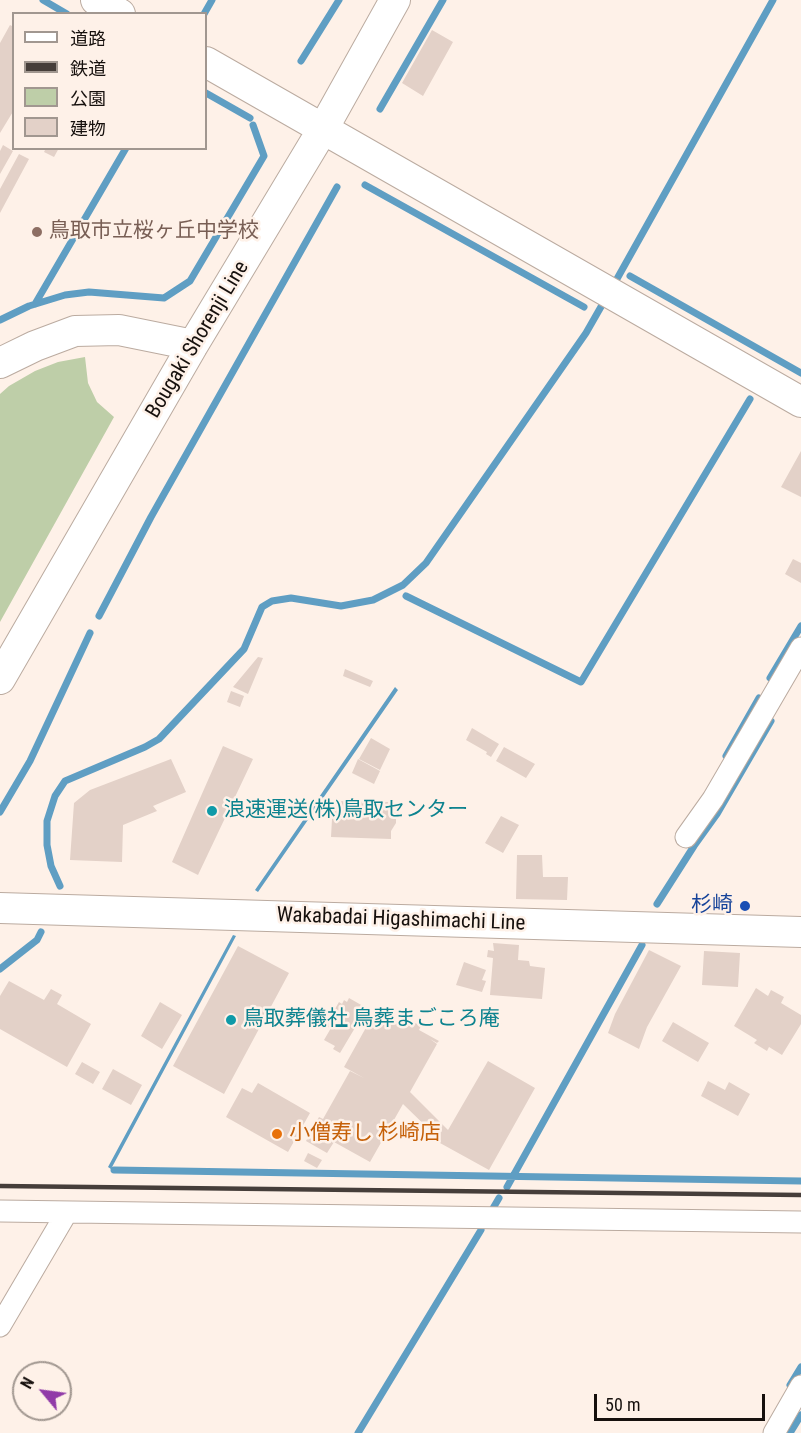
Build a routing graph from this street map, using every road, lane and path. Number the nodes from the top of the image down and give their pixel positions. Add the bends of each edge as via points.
1 (96, 0) edge
2 (395, 0) edge
3 (117, 12) edge
4 (207, 63) edge
5 (323, 129) junction
6 (193, 345) junction
7 (0, 363) edge
8 (801, 402) edge
9 (801, 648) edge
10 (0, 679) edge
11 (686, 837) dead end
12 (0, 908) edge
13 (801, 932) edge
14 (0, 1211) edge
15 (67, 1212) junction
16 (801, 1222) edge
17 (0, 1326) edge
18 (801, 1386) edge
19 (774, 1433) edge

1 - 3 main road
2 - 5 main road, Bougaki Shorenji Line
4 - 5 main road
5 - 6 main road, Bougaki Shorenji Line
5 - 8 main road
6 - 7 main road via 119,330 75,332
6 - 10 main road, Bougaki Shorenji Line
9 - 11 street via 713,800
12 - 13 main road, Wakabadai Higashimachi Line
14 - 15 street
15 - 16 street
15 - 17 street
18 - 19 street

